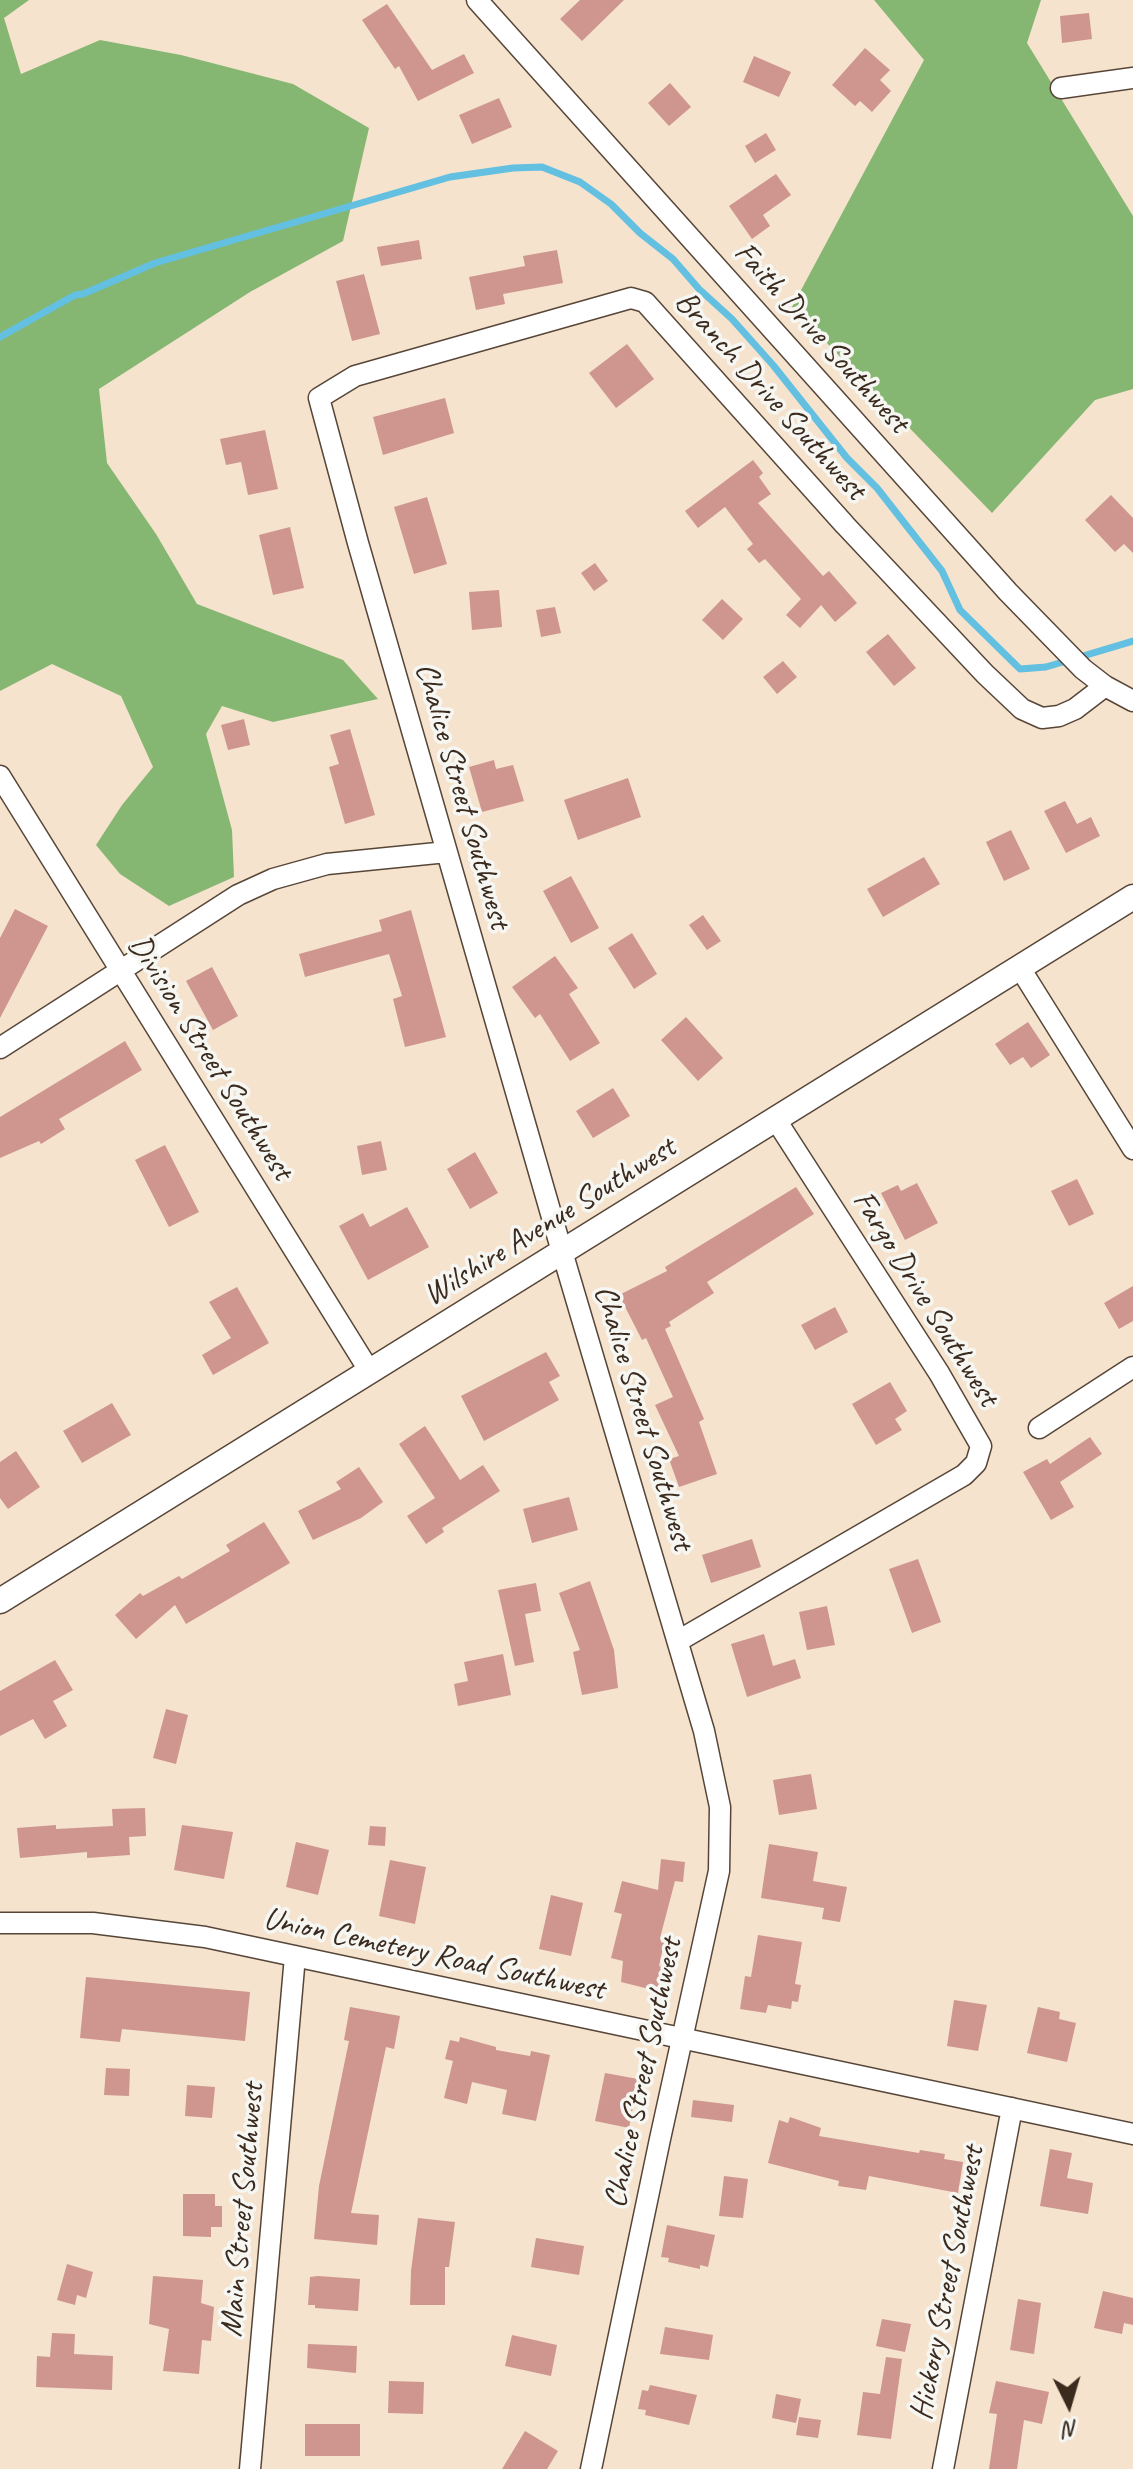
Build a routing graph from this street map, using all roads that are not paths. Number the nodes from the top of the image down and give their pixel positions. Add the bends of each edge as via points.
1 (477, 0) edge
2 (1133, 78) edge
3 (1061, 88) dead end
4 (319, 398) joint
5 (1105, 686) junction
6 (1133, 701) edge
7 (0, 776) edge
8 (447, 852) junction
9 (1133, 897) edge
10 (1020, 968) junction
11 (121, 972) junction
12 (0, 1048) edge
13 (776, 1120) junction
14 (1133, 1149) edge
15 (562, 1252) junction
16 (1133, 1367) edge
17 (370, 1372) junction
18 (1039, 1428) dead end
19 (0, 1601) edge
20 (678, 1641) junction
21 (0, 1923) edge
22 (295, 1956) junction
23 (683, 2039) junction
24 (1012, 2108) junction
25 (1133, 2134) edge
26 (250, 2469) edge
27 (591, 2469) edge
28 (943, 2469) edge

1 - 5 street, Faith Drive Southwest via 987,569
2 - 3 street
4 - 5 street, Branch Drive Southwest via 355,376 631,298 645,302 845,525 1022,709 1042,718 1059,716
4 - 8 street, Chalice Street Southwest
5 - 6 street, Faith Drive Southwest
7 - 11 street, Division Street Southwest
8 - 11 street via 327,864 273,879 238,895
8 - 15 street, Chalice Street Southwest
9 - 10 street, Wilshire Avenue Southwest
10 - 13 street, Wilshire Avenue Southwest
10 - 14 street
11 - 12 street
11 - 17 street, Division Street Southwest
13 - 15 street, Wilshire Avenue Southwest
13 - 20 street, Fargo Drive Southwest via 981,1446 976,1463 964,1475
15 - 17 street, Wilshire Avenue Southwest
15 - 20 street, Chalice Street Southwest
16 - 18 street
17 - 19 street, Wilshire Avenue Southwest
20 - 23 street, Chalice Street Southwest via 717,1791 721,1843
21 - 22 street, Union Cemetery Road Southwest via 93,1923 205,1937
22 - 23 street, Union Cemetery Road Southwest
22 - 26 street, Main Street Southwest
23 - 24 street, Union Cemetery Road Southwest
23 - 27 street, Chalice Street Southwest
24 - 25 street, Union Cemetery Road Southwest
24 - 28 street, Hickory Street Southwest

